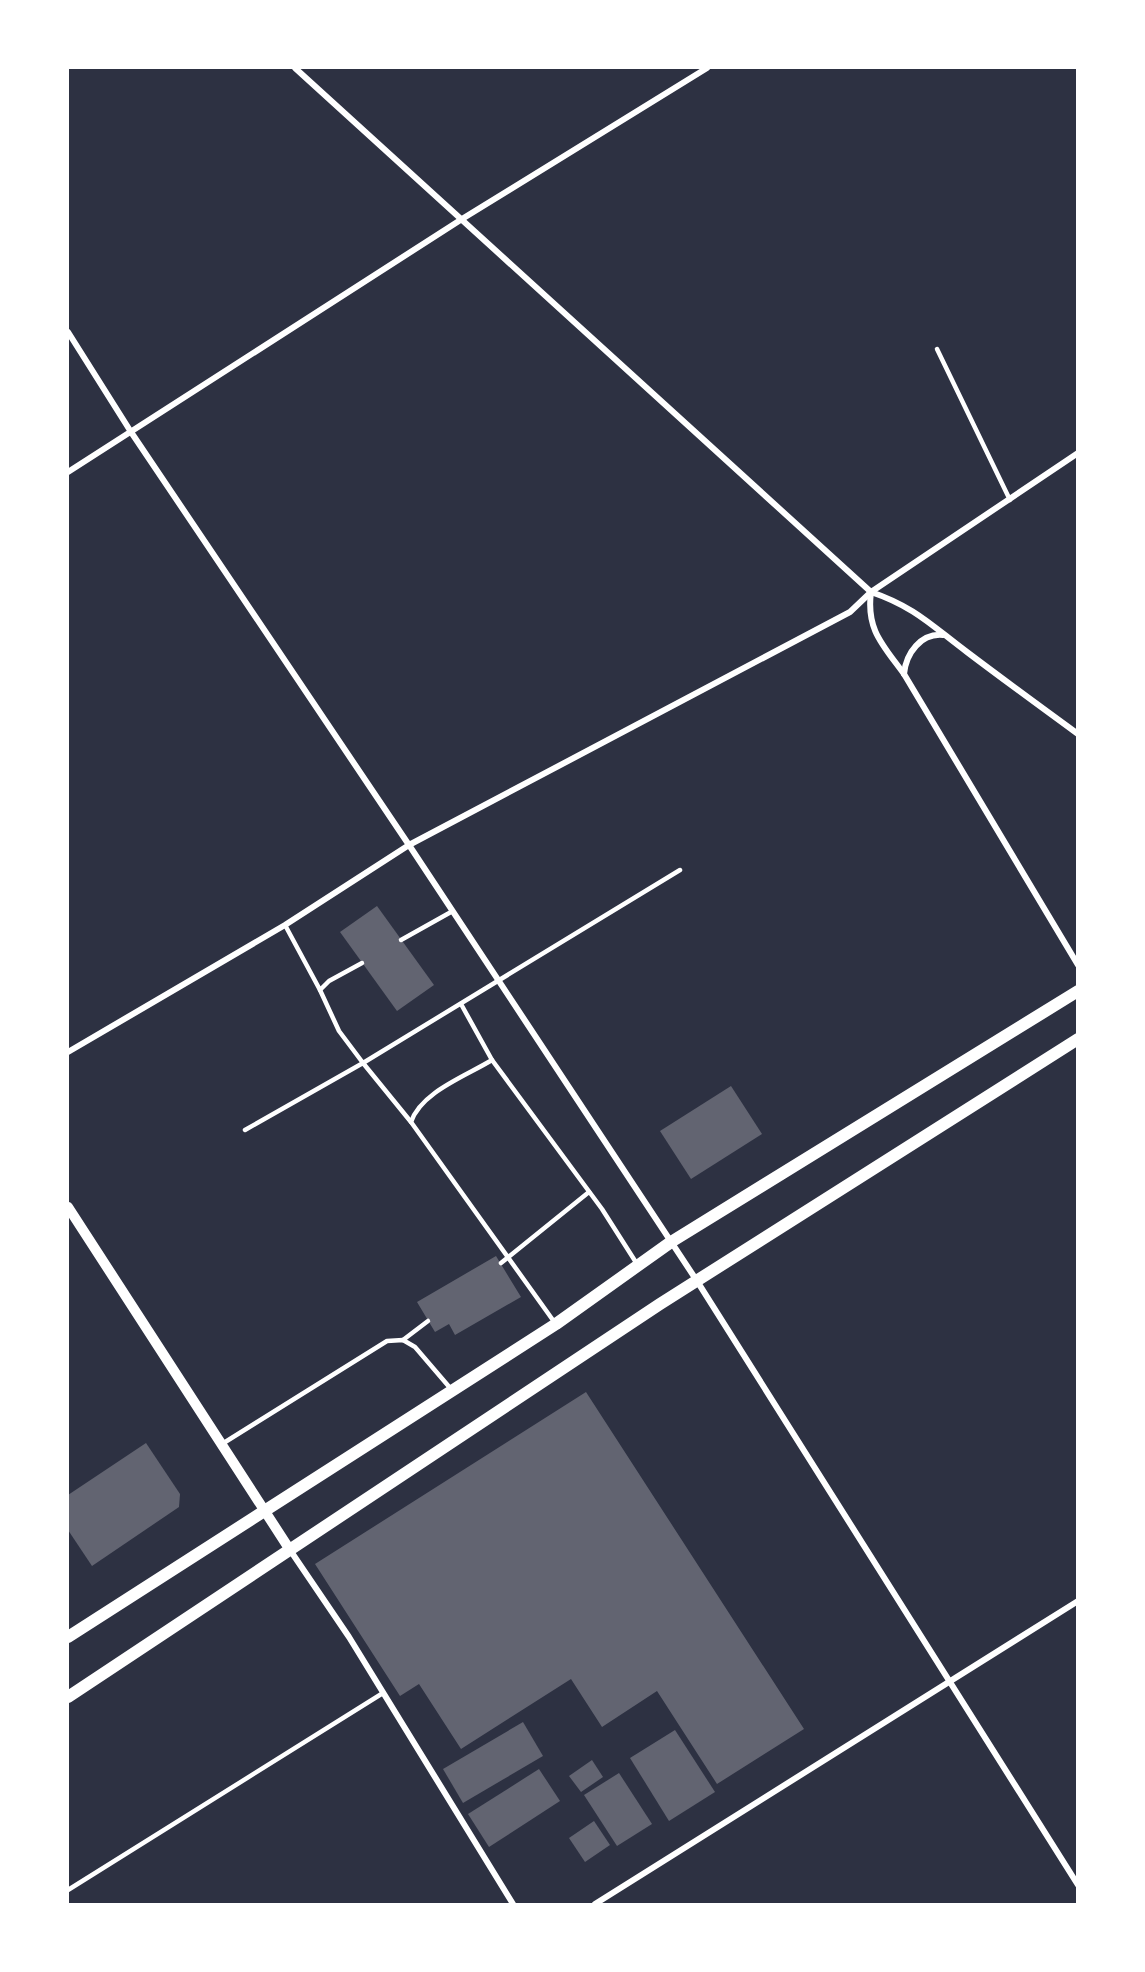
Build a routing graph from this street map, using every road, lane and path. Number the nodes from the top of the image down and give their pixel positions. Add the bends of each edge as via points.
1 (295, 68) edge
2 (707, 68) edge
3 (462, 219) junction
4 (68, 332) edge
5 (937, 349) dead end
6 (131, 432) junction
7 (1077, 453) edge
8 (68, 472) edge
9 (1010, 500) junction
10 (871, 592) junction
11 (944, 635) junction
12 (904, 674) junction
13 (1077, 734) edge
14 (409, 845) junction
15 (680, 870) dead end
16 (451, 912) junction
17 (285, 925) junction
18 (401, 940) dead end
19 (362, 963) dead end
20 (1077, 965) edge
21 (497, 980) junction
22 (320, 990) junction
23 (1077, 991) edge
24 (461, 1004) junction
25 (1077, 1039) edge
26 (68, 1052) edge
27 (492, 1060) junction
28 (363, 1063) junction
29 (411, 1122) junction
30 (245, 1130) dead end
31 (589, 1192) junction
32 (68, 1207) edge
33 (671, 1242) junction
34 (509, 1256) junction
35 (501, 1263) dead end
36 (638, 1266) junction
37 (697, 1281) junction
38 (429, 1321) dead end
39 (556, 1324) junction
40 (403, 1340) junction
41 (453, 1391) junction
42 (222, 1444) junction
43 (266, 1510) junction
44 (290, 1550) junction
45 (1077, 1601) edge
46 (68, 1637) edge
47 (949, 1682) junction
48 (383, 1692) junction
49 (68, 1697) edge
50 (1077, 1885) edge
51 (68, 1890) edge
52 (513, 1905) edge
53 (595, 1905) edge

1 - 3 street
2 - 3 street
3 - 6 street
3 - 10 street
4 - 6 street
5 - 9 lane
6 - 8 street
6 - 14 street
7 - 9 street
9 - 10 street
10 - 11 street via 921,614
10 - 12 street via 871,625
10 - 14 street via 850,612
11 - 12 street via 928,637 914,647
11 - 13 street
12 - 20 street
14 - 16 street
14 - 17 street
15 - 21 lane
16 - 18 lane
16 - 21 street
17 - 22 lane
17 - 26 street
19 - 22 lane
21 - 24 lane
21 - 33 street
22 - 28 lane via 339,1031
23 - 33 main road
24 - 27 lane
24 - 28 lane
25 - 37 main road
27 - 29 lane via 433,1096 415,1111
27 - 31 lane
28 - 29 lane
28 - 30 lane
29 - 34 lane
31 - 34 lane
31 - 36 lane
32 - 42 street
33 - 36 main road
33 - 37 street
34 - 35 lane
34 - 39 lane
36 - 39 main road
37 - 44 main road
37 - 47 street
38 - 40 lane
39 - 41 main road
40 - 41 lane via 415,1347
40 - 42 lane via 387,1341
41 - 43 main road
42 - 43 street
43 - 44 street
43 - 46 main road
44 - 48 street
44 - 49 main road
45 - 47 street
47 - 50 street
47 - 53 street
48 - 51 lane
48 - 52 street

